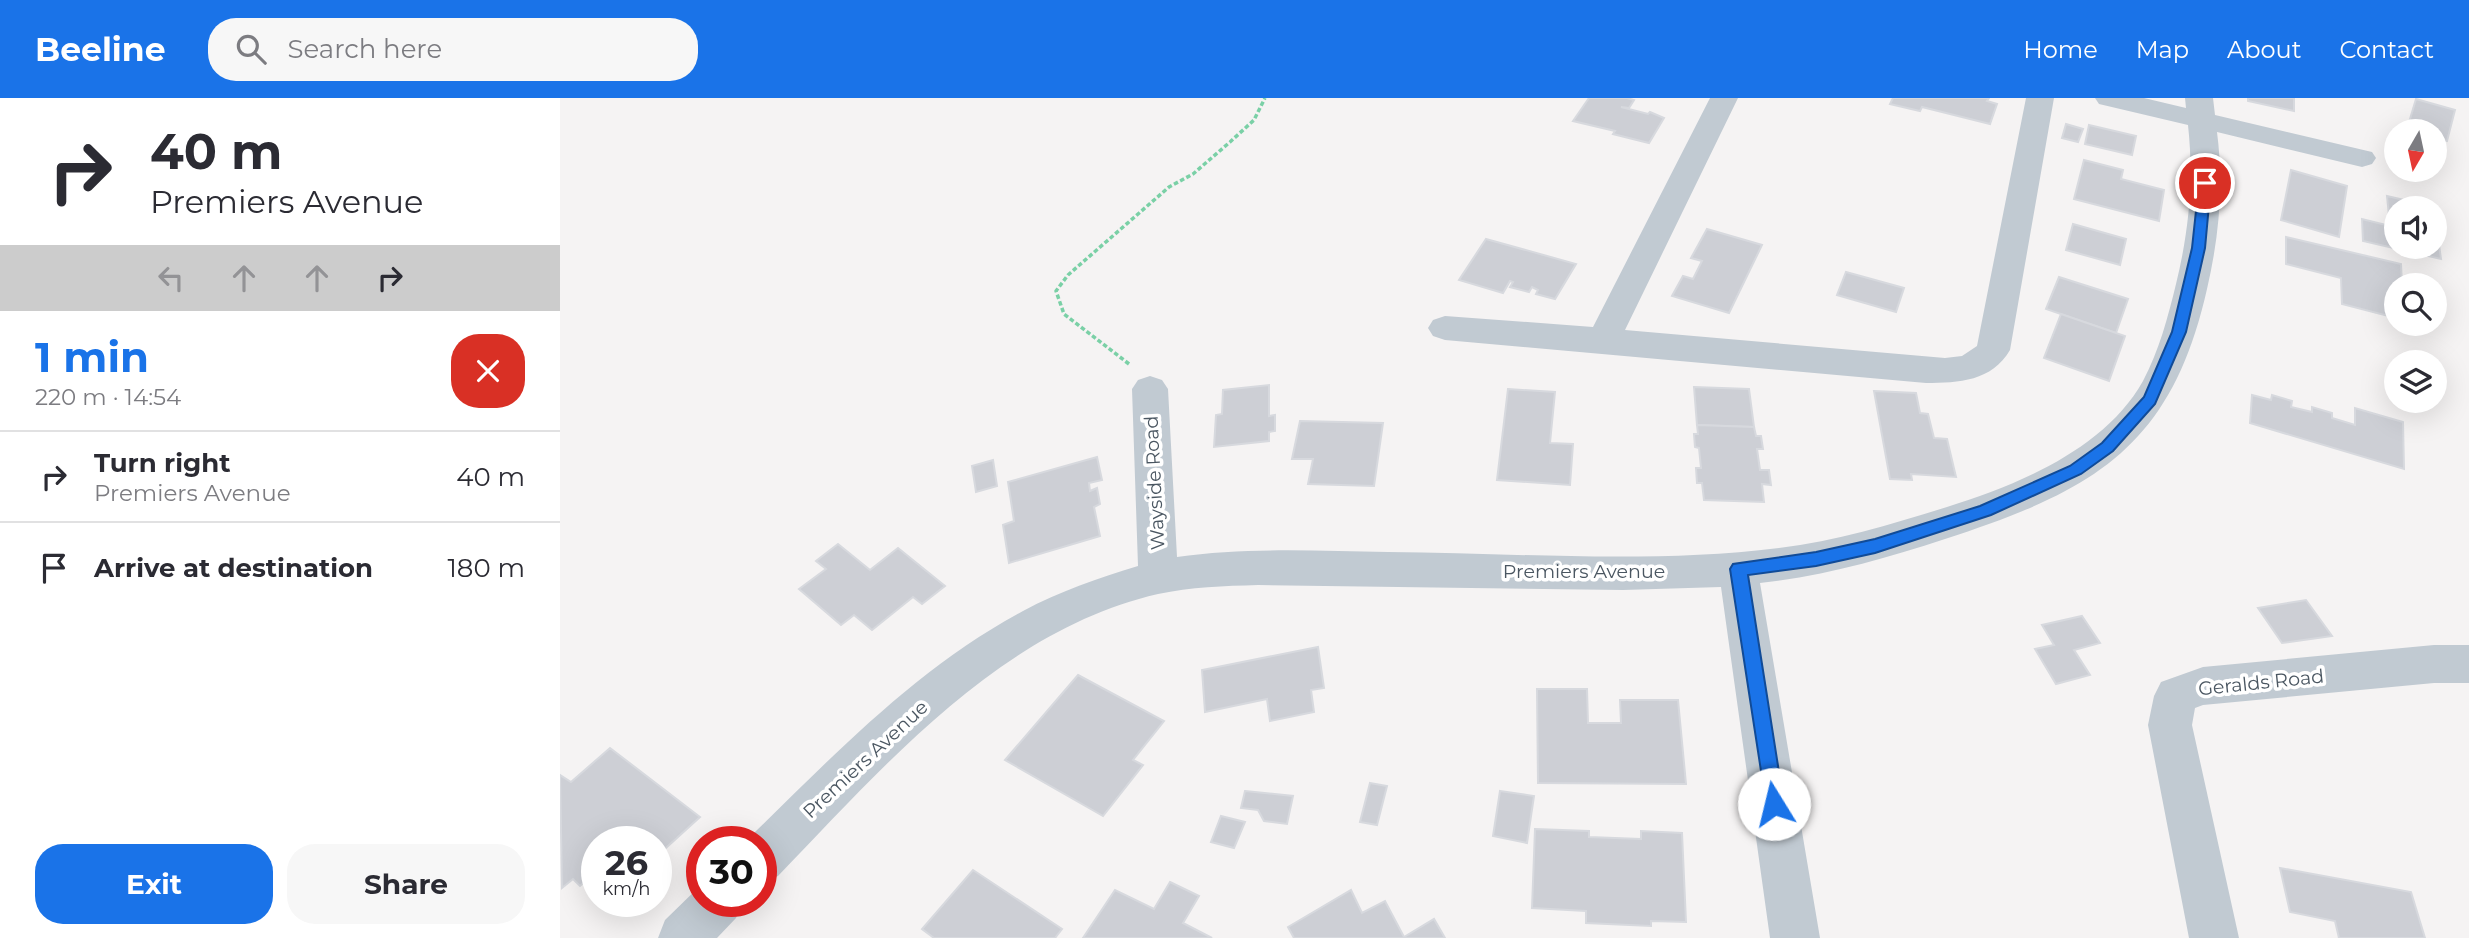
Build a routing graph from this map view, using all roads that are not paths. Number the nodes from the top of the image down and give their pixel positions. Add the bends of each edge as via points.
1 (1724, 98) edge
2 (2040, 98) edge
3 (2109, 98) edge
4 (2200, 109) edge
5 (2362, 158) dead end
6 (1445, 328) dead end
7 (1603, 340) junction
8 (1150, 389) road end
9 (1738, 569) junction
10 (1158, 577) junction
11 (2469, 664) edge
12 (777, 843) edge
13 (1795, 938) edge
14 (2214, 938) edge

1 - 7 street
2 - 7 street via 1993,350 1985,361 1971,368 1926,370
3 - 4 street
4 - 5 street
4 - 9 street, Premiers Avenue via 2206,200 2179,332 2150,400 2108,447 2076,470 1985,511 1875,546
6 - 7 street
8 - 10 street, Wayside Road
9 - 10 street, Premiers Avenue via 1226,569
9 - 13 street
10 - 12 street, Premiers Avenue via 1051,615 995,647 898,724
11 - 14 street, Geralds Road via 2203,686 2176,696 2170,725

